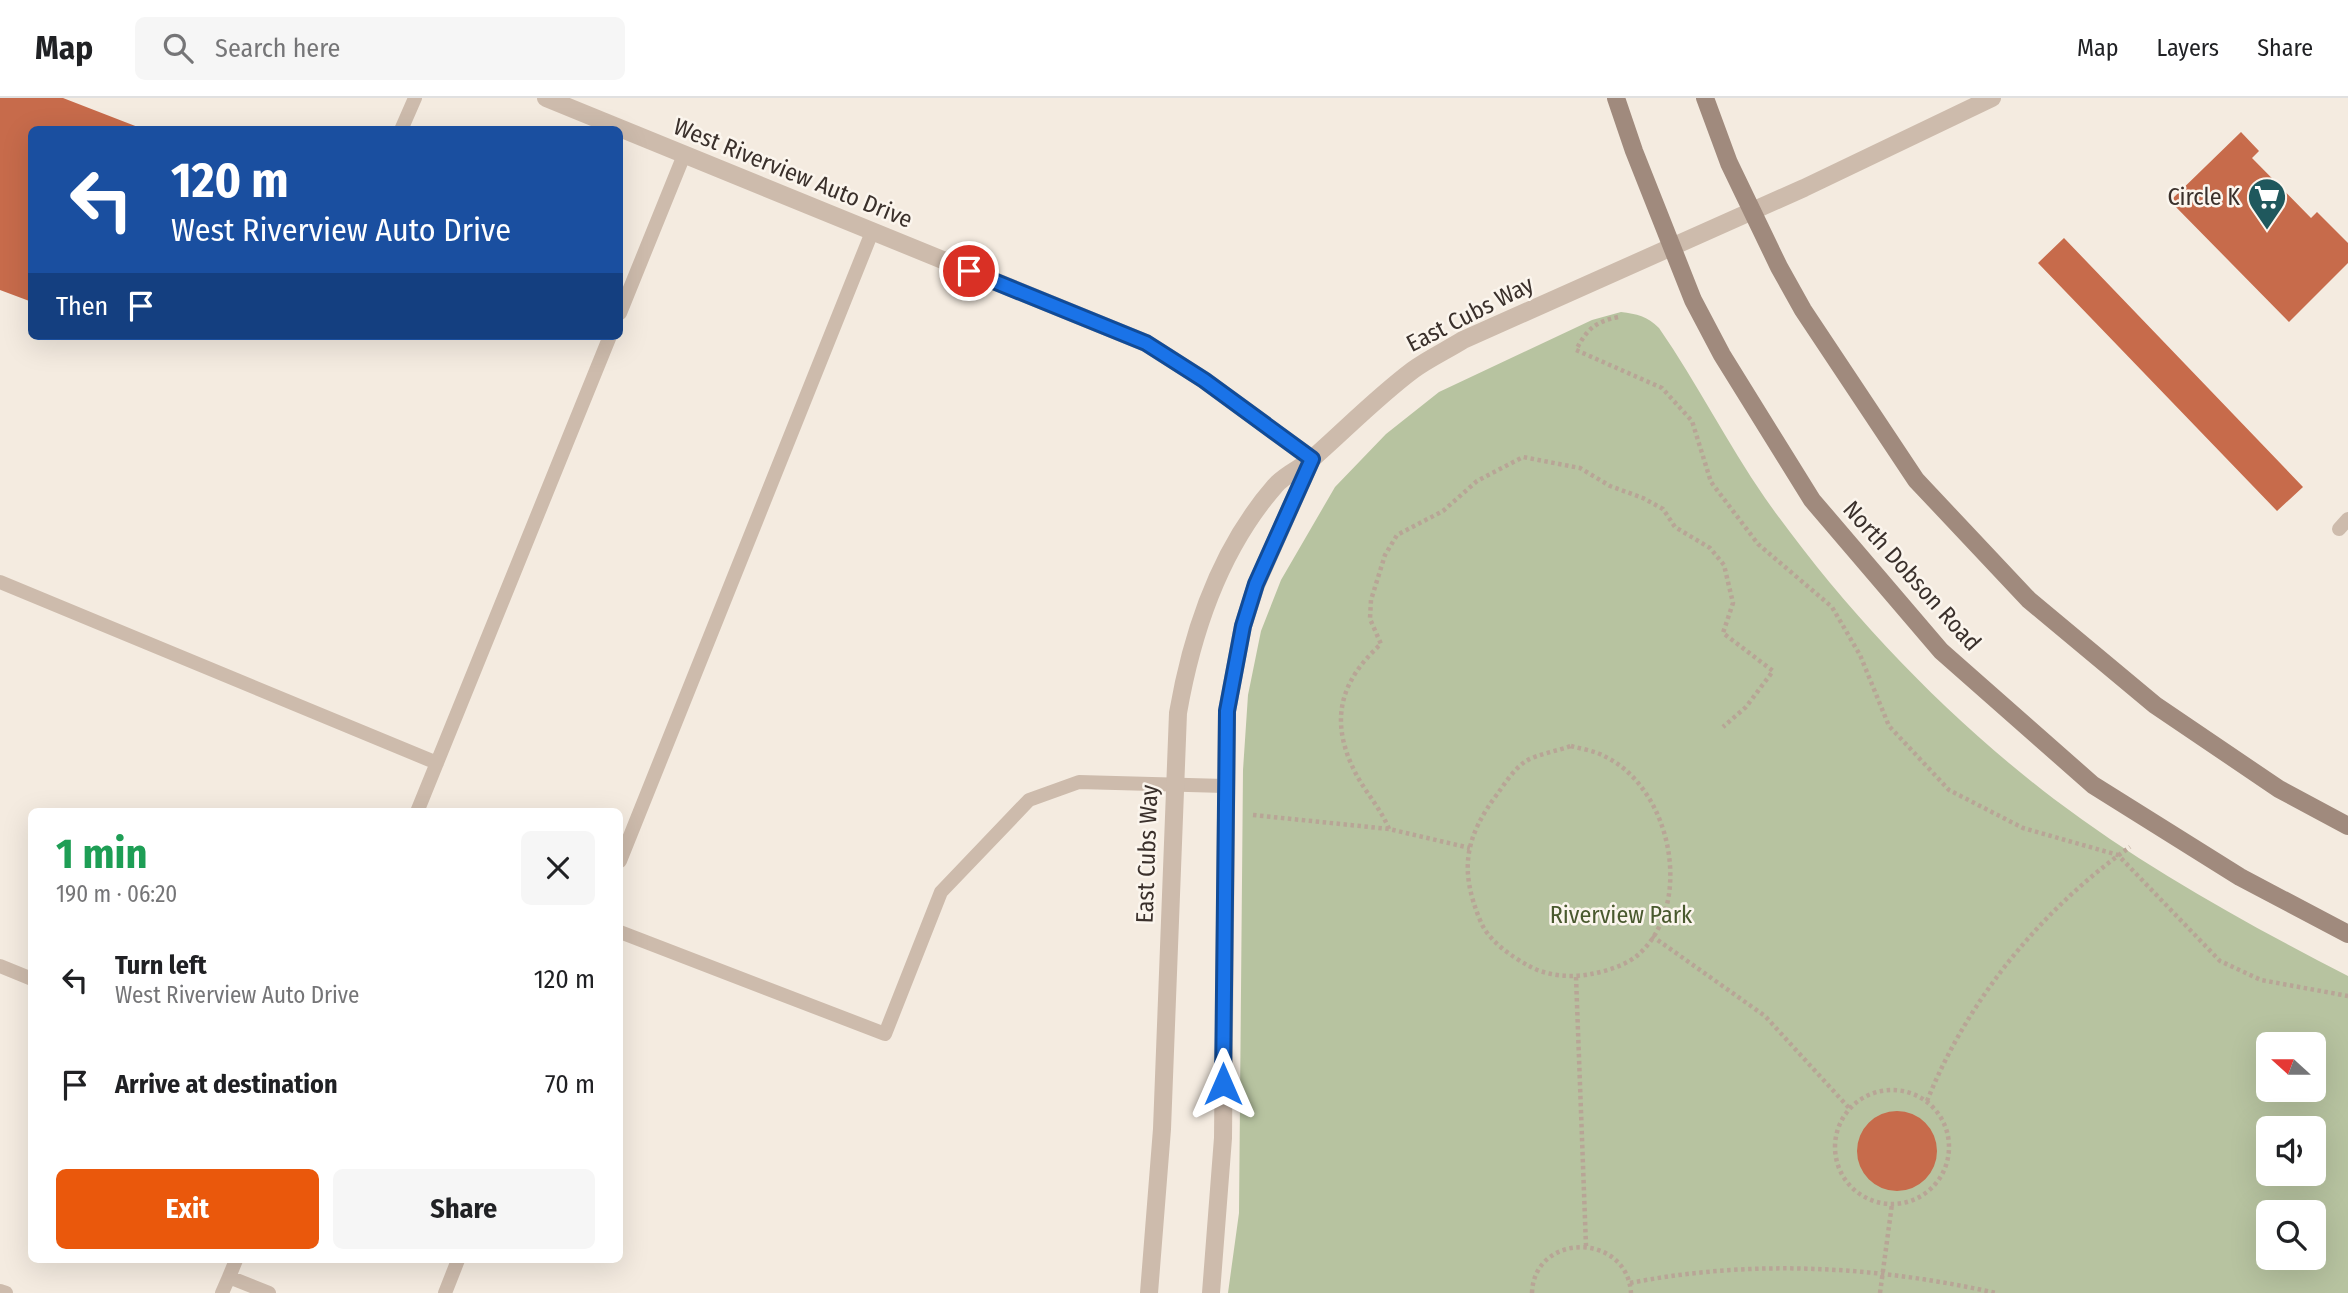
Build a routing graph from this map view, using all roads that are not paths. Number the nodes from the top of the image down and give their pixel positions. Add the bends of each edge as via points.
1 (415, 98) edge
2 (546, 98) edge
3 (1616, 98) edge
4 (1705, 98) edge
5 (1992, 98) edge
6 (403, 126) edge
7 (614, 126) edge
8 (623, 130) edge
9 (684, 155) junction
10 (1753, 212) junction
11 (872, 232) junction
12 (1672, 248) junction
13 (623, 306) edge
14 (608, 340) edge
15 (1312, 459) junction
16 (0, 582) edge
17 (437, 763) junction
18 (1174, 784) junction
19 (1225, 786) junction
20 (419, 808) edge
21 (2348, 826) edge
22 (623, 854) edge
23 (623, 933) edge
24 (2348, 934) edge
25 (0, 966) edge
26 (28, 977) edge
27 (235, 1263) edge
28 (457, 1263) edge
29 (229, 1277) junction
30 (0, 1291) edge
31 (6, 1293) edge
32 (222, 1293) edge
33 (269, 1293) edge
34 (445, 1293) edge
35 (1149, 1293) edge
36 (1211, 1293) edge

1 - 6 lane
2 - 7 street, West Riverview Auto Drive
3 - 12 main road, North Dobson Road
4 - 10 main road
5 - 10 street, East Cubs Way
8 - 9 street, West Riverview Auto Drive
9 - 11 street, West Riverview Auto Drive
9 - 13 lane
10 - 12 street, East Cubs Way
10 - 21 main road via 1803,310 1916,480 2029,600 2155,705 2280,789
11 - 15 street, West Riverview Auto Drive via 1146,343
11 - 22 lane
12 - 15 street, East Cubs Way via 1512,316 1415,368
12 - 24 main road, North Dobson Road via 1722,355 1812,500 1941,651 2093,785 2240,877
14 - 17 lane
15 - 18 street, East Cubs Way via 1276,484 1235,545 1211,592 1185,672
15 - 19 street, East Cubs Way via 1256,584 1243,626 1227,711
16 - 17 lane
17 - 20 lane
18 - 19 lane
18 - 23 lane via 1079,782 1029,800 941,892 885,1034
18 - 35 street, East Cubs Way via 1162,1129
19 - 36 street, East Cubs Way via 1223,1138
25 - 26 lane
27 - 29 lane
28 - 34 lane
29 - 32 lane
29 - 33 lane
30 - 31 lane

